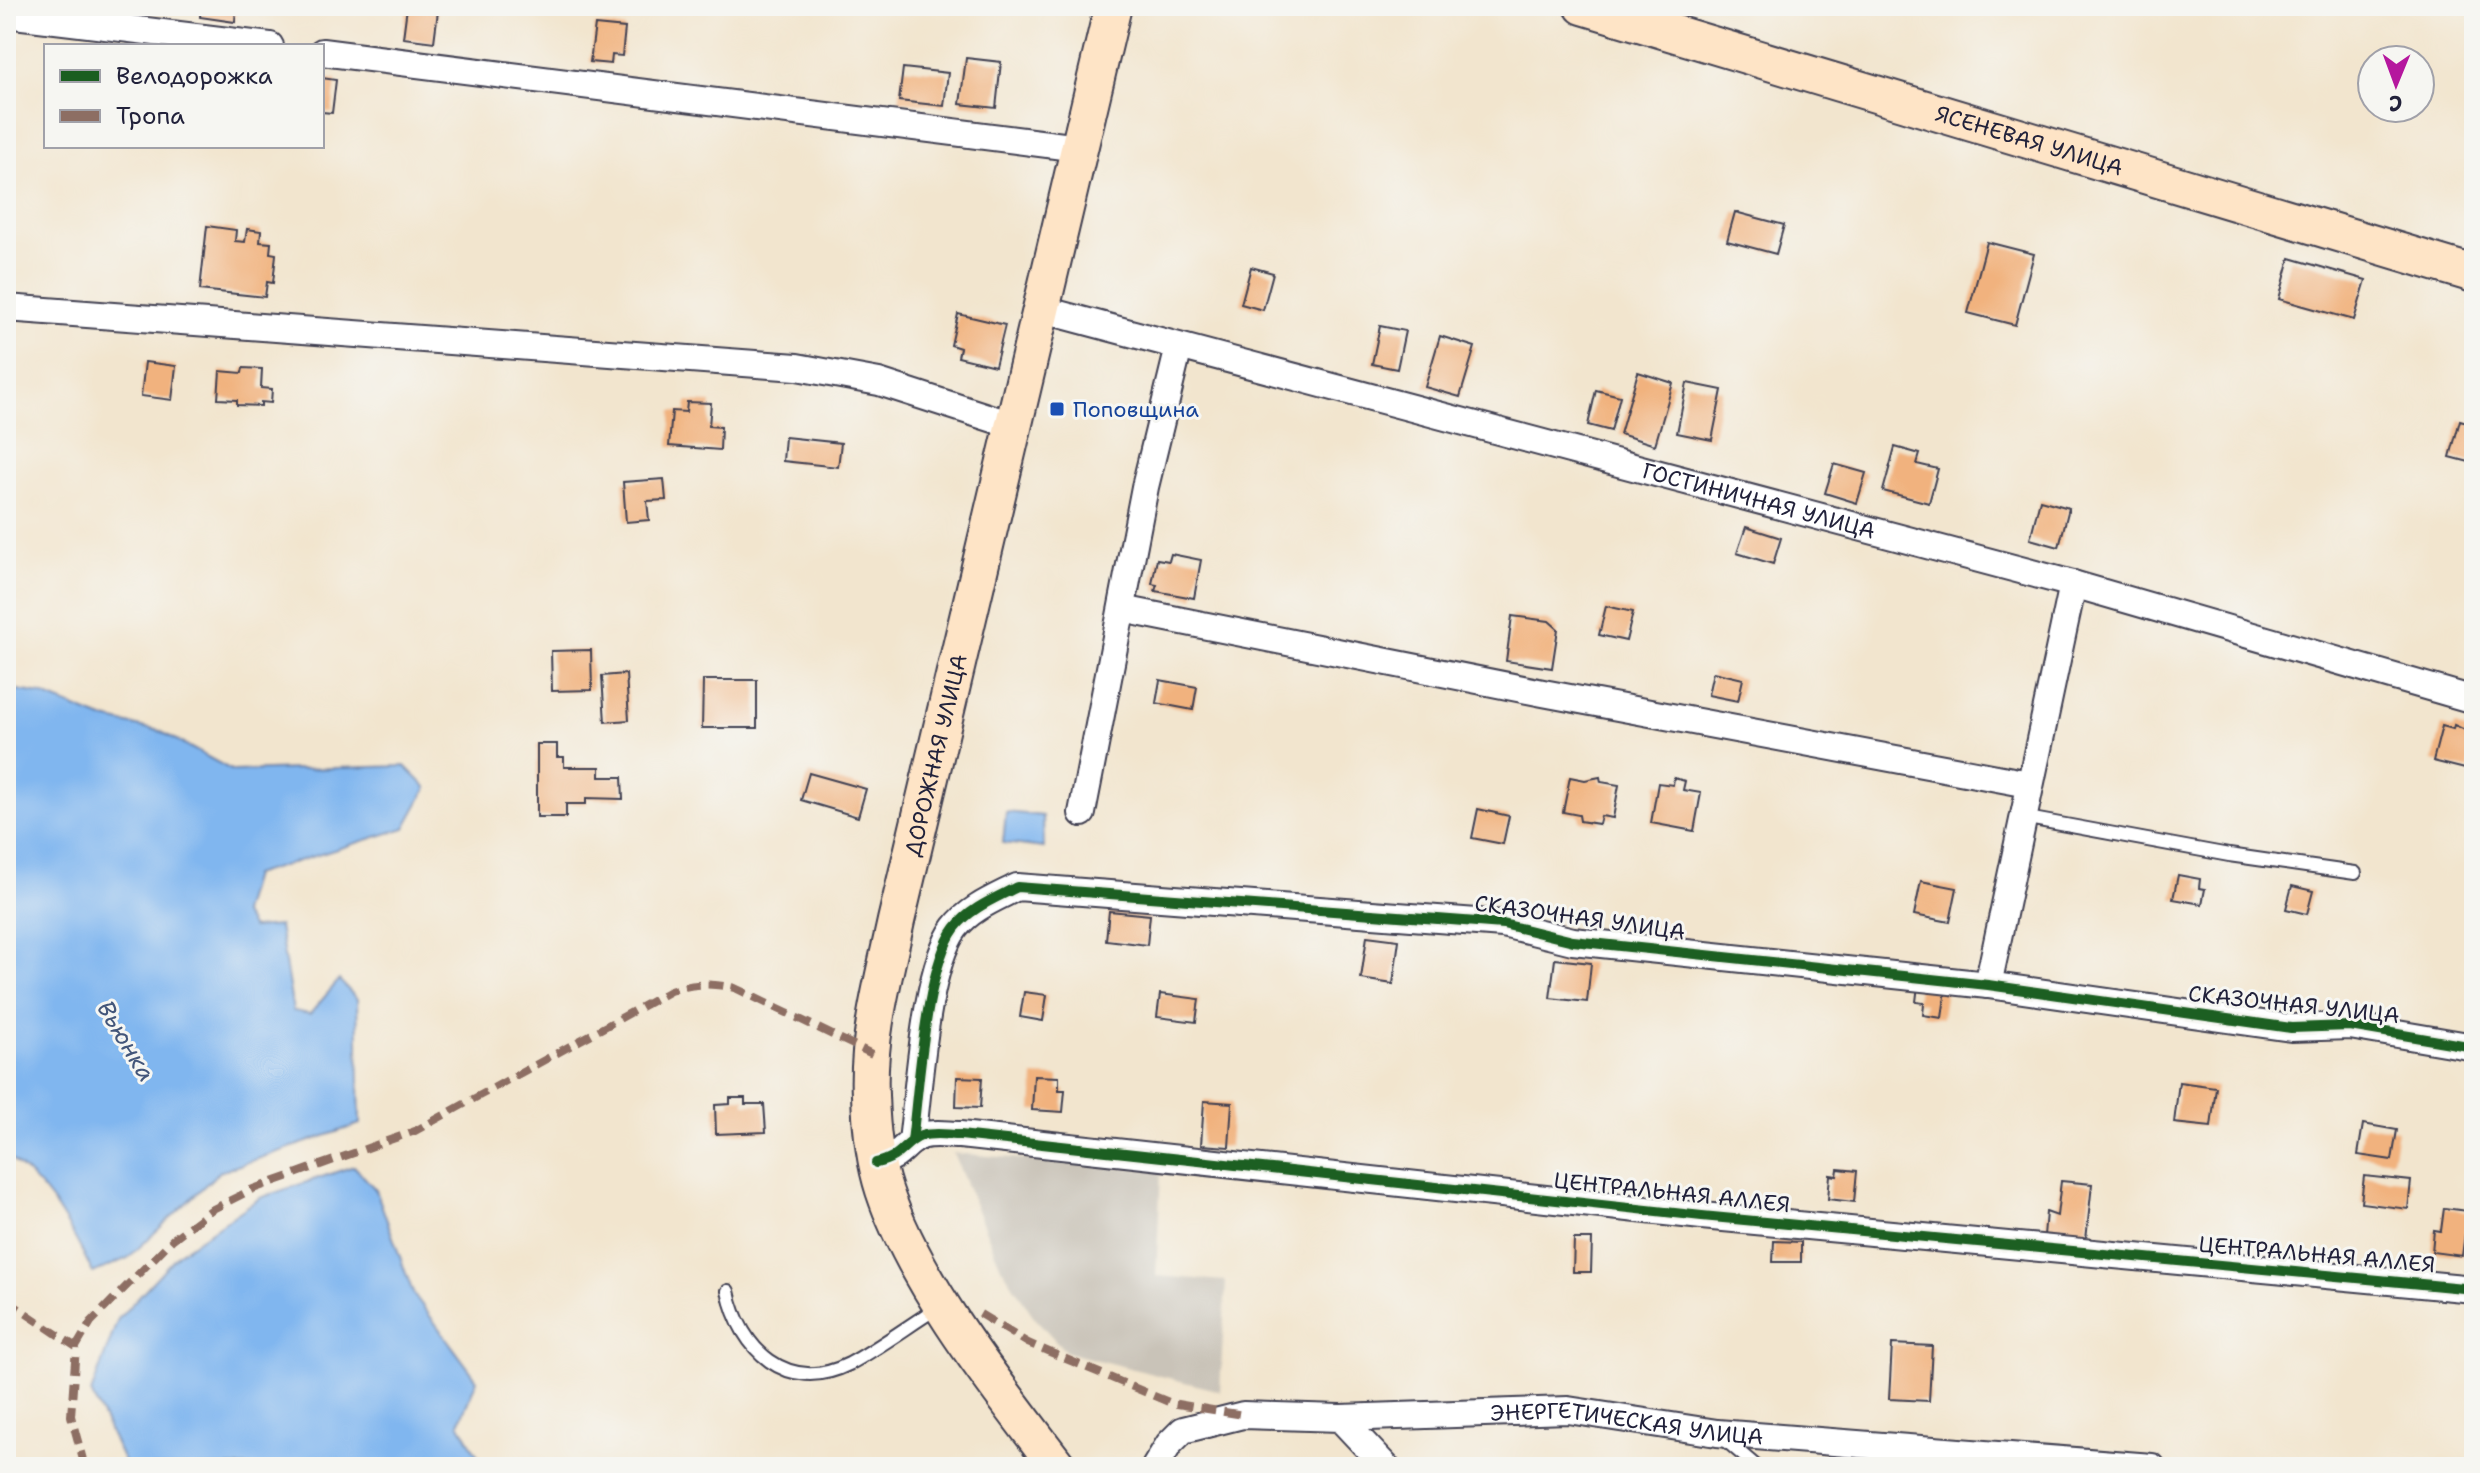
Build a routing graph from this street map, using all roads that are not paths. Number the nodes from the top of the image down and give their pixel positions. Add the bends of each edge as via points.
1 (1113, 6) edge
2 (1583, 6) edge
3 (19, 12) edge
4 (255, 44) edge
5 (324, 52) edge
6 (1079, 148) junction
7 (2474, 274) edge
8 (6, 308) edge
9 (1040, 309) junction
10 (1179, 347) junction
11 (1012, 425) junction
12 (2073, 584) junction
13 (1122, 609) junction
14 (2474, 700) edge
15 (2029, 784) junction
16 (1082, 813) dead end
17 (2022, 817) junction
18 (2355, 873) dead end
19 (1988, 985) junction
20 (2474, 1047) edge
21 (912, 1141) junction
22 (876, 1163) junction
23 (2474, 1289) edge
24 (728, 1291) dead end
25 (943, 1304) junction
26 (1340, 1418) junction
27 (1717, 1433) junction
28 (1058, 1467) edge
29 (1155, 1467) edge
30 (1386, 1467) edge
31 (1757, 1467) edge
32 (2152, 1467) edge

1 - 6 main road, ДОРОЖНАЯ УЛИЦА
2 - 7 main road, ЯСЕНЕВАЯ УЛИЦА
3 - 4 street
5 - 6 street
6 - 9 main road, ДОРОЖНАЯ УЛИЦА
8 - 11 street via 797,367 879,382
9 - 10 street, ГОСТИНИЧНАЯ УЛИЦА
9 - 11 main road, ДОРОЖНАЯ УЛИЦА
10 - 12 street, ГОСТИНИЧНАЯ УЛИЦА
10 - 13 street
11 - 22 main road, ДОРОЖНАЯ УЛИЦА via 878,1012 869,1092
12 - 14 street, ГОСТИНИЧНАЯ УЛИЦА
12 - 15 street
13 - 15 street
13 - 16 street
15 - 17 street
17 - 18 lane
17 - 19 street
19 - 20 street, СКАЗОЧНАЯ УЛИЦА via 2291,1028 2350,1026
19 - 21 street, СКАЗОЧНАЯ УЛИЦА via 1573,941 1503,924 1017,887 980,906 955,929 936,972
21 - 22 street, ЦЕНТРАЛЬНАЯ АЛЛЕЯ via 900,1155
21 - 23 street, ЦЕНТРАЛЬНАЯ АЛЛЕЯ via 923,1135 960,1135 1702,1216
22 - 25 main road, ДОРОЖНАЯ УЛИЦА via 901,1231
24 - 25 lane via 739,1327 759,1354 788,1369 809,1372 848,1364
25 - 28 main road, ДОРОЖНАЯ УЛИЦА
26 - 27 street, ЭНЕРГЕТИЧЕСКАЯ УЛИЦА via 1568,1410
26 - 29 street, ЭНЕРГЕТИЧЕСКАЯ УЛИЦА via 1243,1415 1198,1426 1183,1430
26 - 30 street
27 - 31 lane
27 - 32 street, ЭНЕРГЕТИЧЕСКАЯ УЛИЦА

